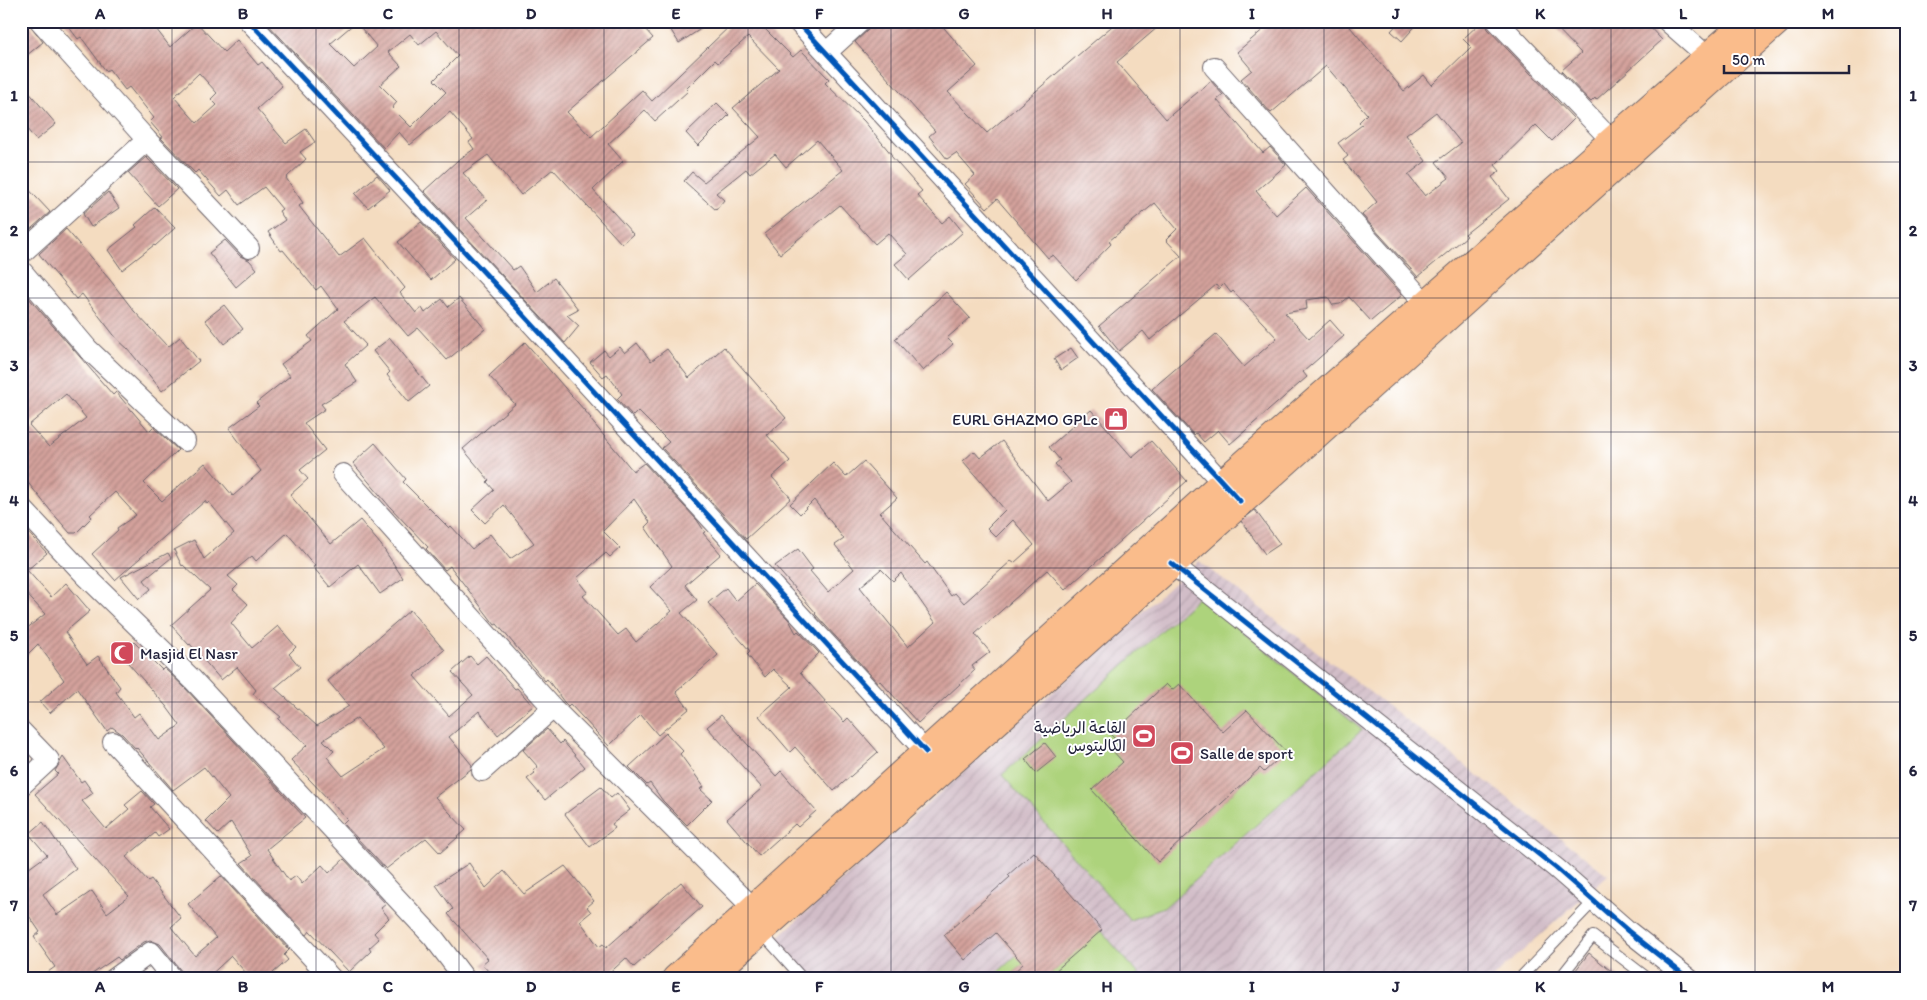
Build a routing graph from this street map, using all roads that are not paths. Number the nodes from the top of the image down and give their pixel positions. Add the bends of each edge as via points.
1 (40, 21) edge
2 (249, 21) edge
3 (797, 21) edge
4 (861, 21) edge
5 (1498, 21) edge
6 (1667, 21) edge
7 (1749, 21) edge
8 (1777, 21) edge
9 (827, 52) junction
10 (1708, 57) junction
11 (1214, 67) dead end
12 (147, 140) junction
13 (1612, 141) junction
14 (249, 248) dead end
15 (21, 254) edge
16 (21, 270) edge
17 (1427, 305) junction
18 (185, 442) dead end
19 (343, 474) dead end
20 (1232, 492) junction
21 (21, 507) edge
22 (1171, 563) junction
23 (553, 708) junction
24 (21, 731) edge
25 (113, 742) dead end
26 (926, 752) junction
27 (482, 770) dead end
28 (21, 786) edge
29 (1594, 901) junction
30 (756, 919) junction
31 (114, 979) edge
32 (174, 979) edge
33 (332, 979) edge
34 (465, 979) edge
35 (676, 979) edge
36 (707, 979) edge
37 (802, 979) edge
38 (1519, 979) edge
39 (1559, 979) edge
40 (1649, 979) edge
41 (1689, 979) edge

1 - 12 street
2 - 26 street
3 - 9 street
4 - 9 street
5 - 13 street
6 - 10 street
7 - 10 main road
8 - 20 main road
9 - 20 street
10 - 13 main road
11 - 17 street
12 - 14 street
12 - 15 street
13 - 17 main road
16 - 18 street via 88,349
17 - 20 main road
19 - 23 street
20 - 22 main road
20 - 26 main road
21 - 34 street via 84,574 193,680 433,938
22 - 29 street
22 - 30 main road via 922,788
23 - 27 street
23 - 30 street
24 - 28 street via 49,760
25 - 33 street
26 - 30 main road
29 - 38 lane
29 - 41 street
30 - 35 main road
30 - 36 main road
30 - 37 lane
31 - 32 street via 151,952
39 - 40 lane via 1593,936

